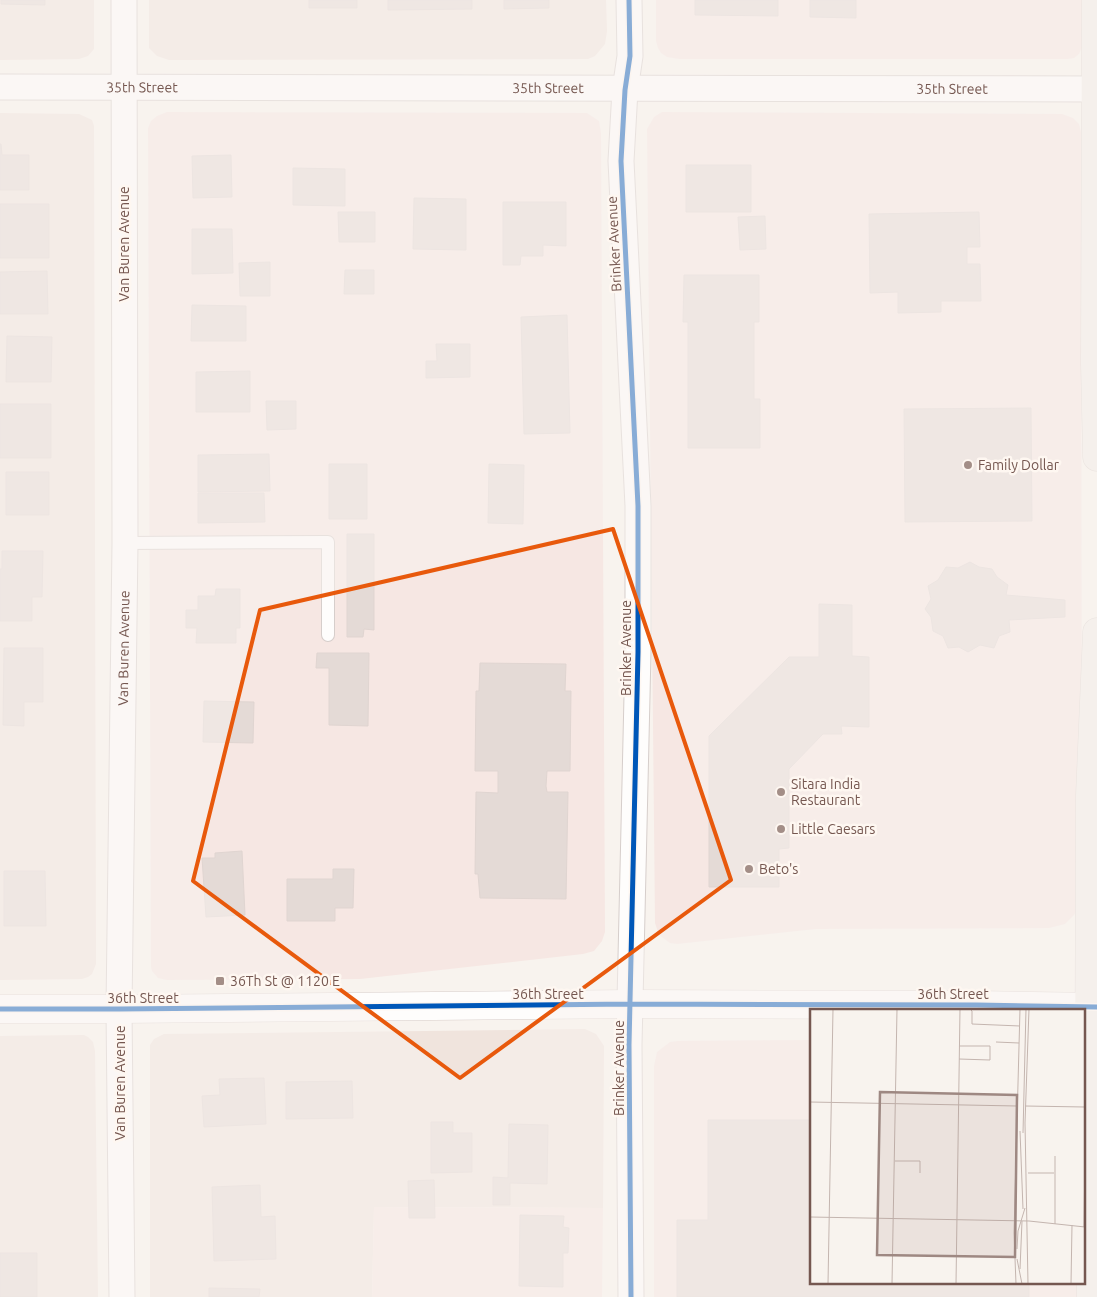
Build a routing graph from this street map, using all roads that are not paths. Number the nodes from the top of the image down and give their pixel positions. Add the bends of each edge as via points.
1 (124, 0) edge
2 (630, 0) edge
3 (1096, 0) edge
4 (0, 87) edge
5 (124, 88) junction
6 (1096, 89) junction
7 (625, 90) junction
8 (1097, 457) edge
9 (125, 543) junction
10 (1097, 632) edge
11 (328, 635) dead end
12 (630, 1004) junction
13 (1094, 1007) edge
14 (0, 1009) edge
15 (119, 1009) junction
16 (122, 1297) edge
17 (631, 1297) edge
18 (1091, 1297) edge

1 - 5 street, Van Buren Avenue
2 - 7 street, Brinker Avenue via 630,56
3 - 6 main road
4 - 5 street, 35th Street
5 - 7 street, 35th Street
5 - 9 street, Van Buren Avenue
6 - 7 street, 35th Street
6 - 8 main road
7 - 12 street, Brinker Avenue via 621,161 638,536
9 - 11 lane via 328,542
9 - 15 street, Van Buren Avenue
10 - 13 main road via 1090,795
12 - 13 main road, 36th Street
12 - 15 main road, 36th Street
12 - 17 street, Brinker Avenue
13 - 18 main road via 1089,1105
14 - 15 main road, 36th Street
15 - 16 street, Van Buren Avenue

